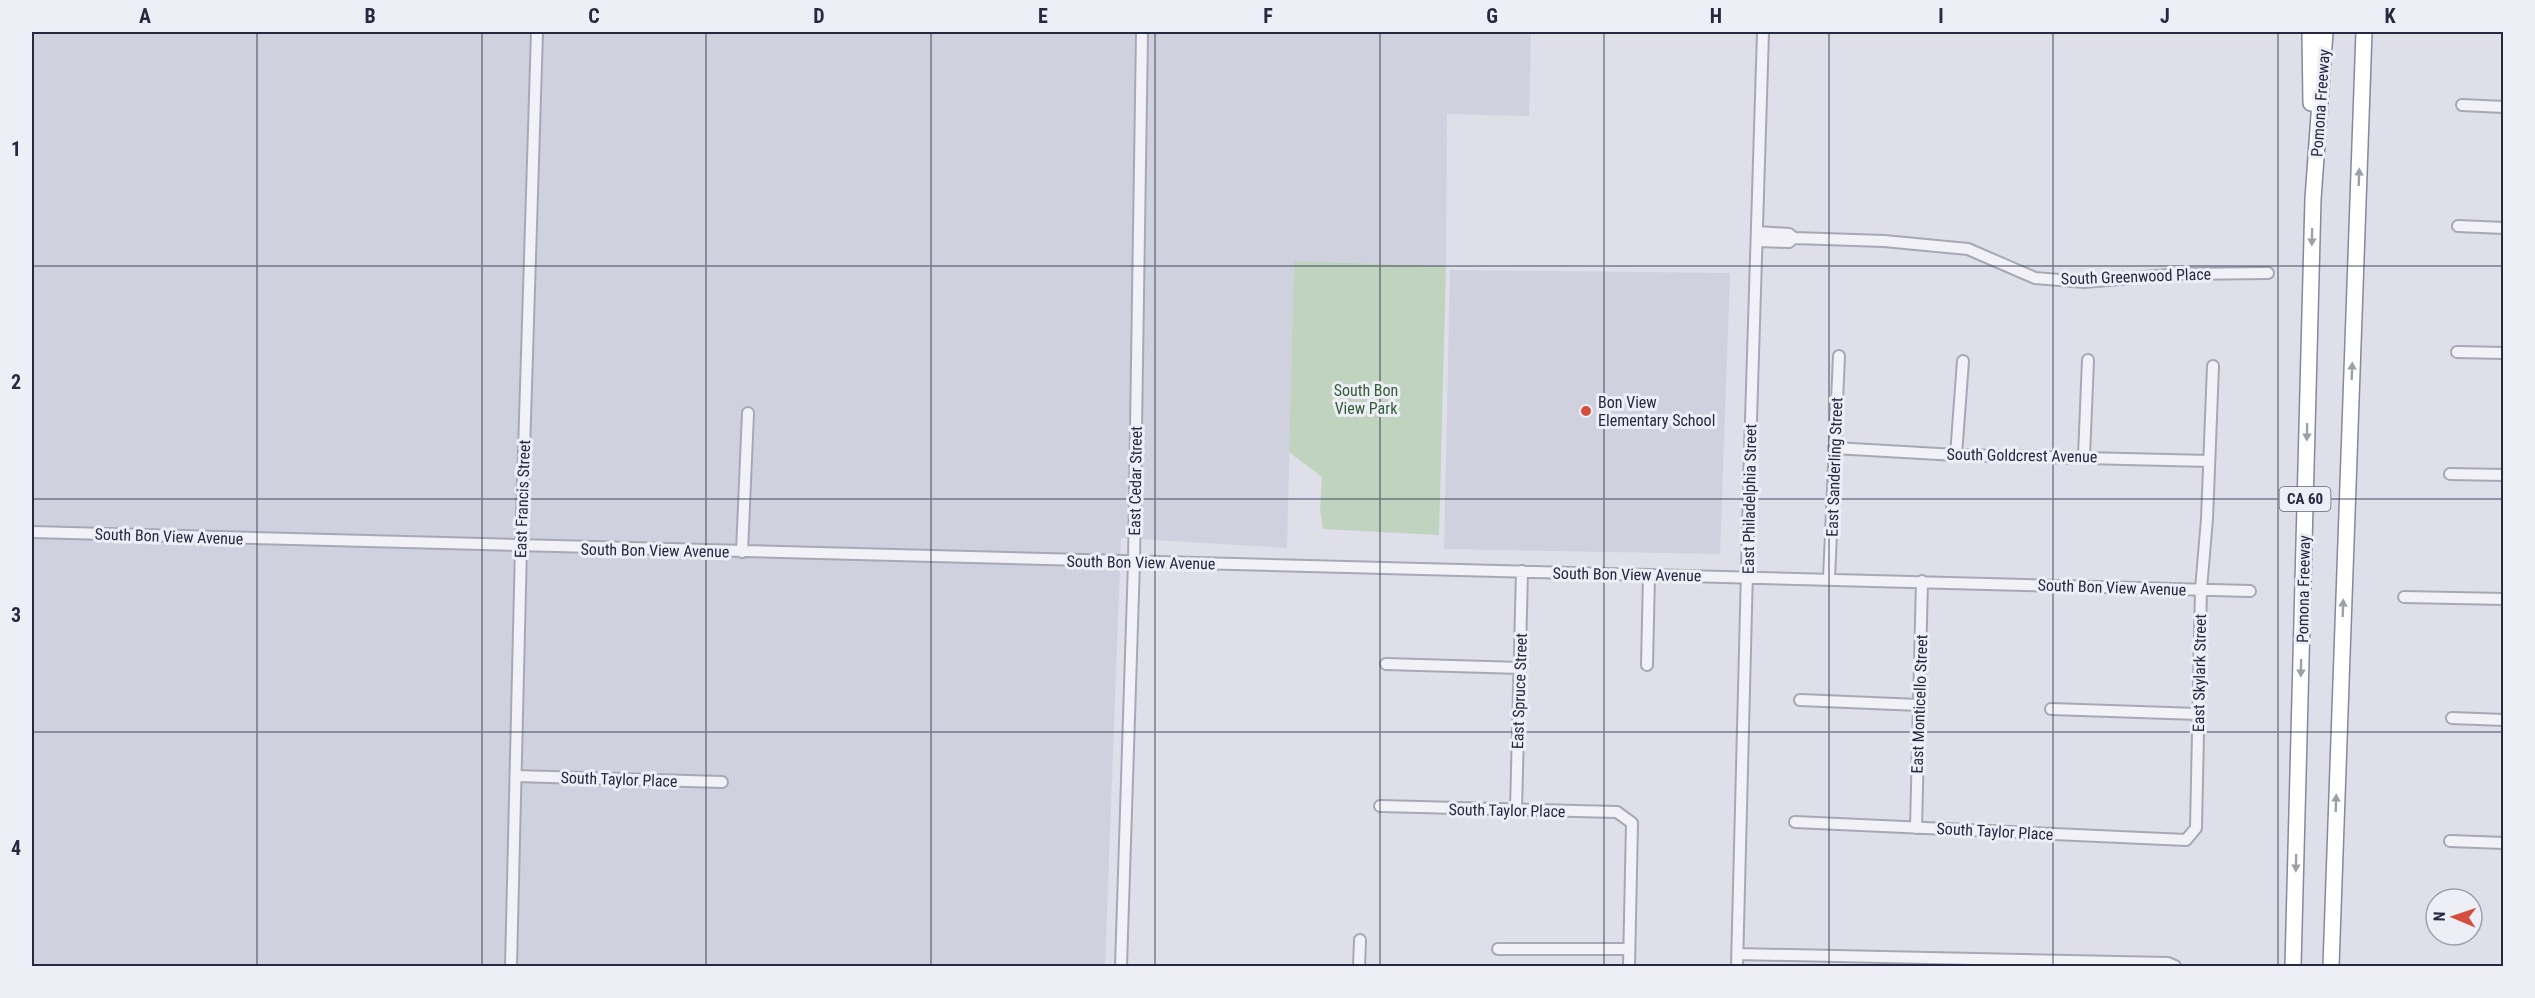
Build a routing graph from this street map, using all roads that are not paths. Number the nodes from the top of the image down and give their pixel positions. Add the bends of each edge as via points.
1 (537, 32) edge
2 (1142, 32) edge
3 (1763, 32) edge
4 (2310, 32) edge
5 (2325, 32) edge
6 (2364, 32) edge
7 (2370, 32) edge
8 (2364, 49) junction
9 (2462, 105) dead end
10 (2504, 107) edge
11 (2313, 199) junction
12 (2458, 226) dead end
13 (2504, 228) edge
14 (1757, 236) junction
15 (2268, 273) dead end
16 (2457, 352) dead end
17 (2504, 353) edge
18 (1839, 356) dead end
19 (2088, 360) dead end
20 (1963, 361) dead end
21 (2213, 366) dead end
22 (748, 413) dead end
23 (1834, 448) junction
24 (1956, 454) junction
25 (2084, 456) junction
26 (2209, 460) junction
27 (2450, 474) dead end
28 (2504, 475) edge
29 (32, 532) edge
30 (521, 547) junction
31 (742, 552) junction
32 (1134, 562) junction
33 (1522, 571) junction
34 (1648, 574) junction
35 (1747, 577) junction
36 (1829, 578) junction
37 (1922, 581) junction
38 (2201, 589) junction
39 (2250, 591) dead end
40 (2404, 597) dead end
41 (2504, 599) edge
42 (1386, 664) dead end
43 (1647, 665) dead end
44 (1521, 668) junction
45 (1800, 700) dead end
46 (1919, 705) junction
47 (2051, 709) dead end
48 (2198, 714) junction
49 (2452, 718) dead end
50 (2504, 720) edge
51 (516, 776) junction
52 (722, 782) dead end
53 (1380, 806) dead end
54 (1516, 810) junction
55 (1795, 822) dead end
56 (1916, 828) junction
57 (2192, 835) joint
58 (2450, 841) dead end
59 (2504, 843) edge
60 (1360, 940) dead end
61 (1498, 949) dead end
62 (1629, 949) junction
63 (1738, 954) junction
64 (1827, 961) edge
65 (511, 966) edge
66 (1121, 966) edge
67 (1359, 966) edge
68 (1629, 966) edge
69 (1737, 966) edge
70 (2175, 966) edge
71 (2293, 966) edge
72 (2331, 966) edge

1 - 30 street, East Francis Street
2 - 32 street, East Cedar Street
3 - 14 street, East Philadelphia Street
4 - 11 highway
5 - 11 highway, Pomona Freeway / CA 60
6 - 8 highway, CA 60
7 - 8 highway
72 -> 8 highway, CA 60
9 - 10 street
11 -> 71 highway, Pomona Freeway / CA 60
12 - 13 street
14 - 15 street, South Greenwood Place via 1789,234 1794,238 1968,249 2035,278 2084,282 2180,274
14 - 35 street, East Philadelphia Street
16 - 17 street
18 - 23 street, East Sanderling Street
19 - 25 street
20 - 24 street
21 - 26 street, East Skylark Street
22 - 31 street
23 - 24 street, South Goldcrest Avenue
23 - 36 street, East Sanderling Street
24 - 25 street, South Goldcrest Avenue
25 - 26 street, South Goldcrest Avenue
26 - 38 street, East Skylark Street
27 - 28 street
29 - 30 street, South Bon View Avenue
30 - 31 street, South Bon View Avenue
30 - 51 street, East Francis Street
31 - 32 street, South Bon View Avenue
32 - 33 street, South Bon View Avenue
32 - 66 street, East Cedar Street
33 - 34 street, South Bon View Avenue
33 - 44 street, East Spruce Street
34 - 35 street, South Bon View Avenue
34 - 43 street
35 - 36 street, South Bon View Avenue
35 - 63 street, East Philadelphia Street
36 - 37 street, South Bon View Avenue
37 - 38 street, South Bon View Avenue
37 - 46 street, East Monticello Street
38 - 39 street, South Bon View Avenue
38 - 48 street, East Skylark Street
40 - 41 street
42 - 44 street
44 - 54 street, East Spruce Street
45 - 46 street
46 - 56 street, East Monticello Street
47 - 48 street
48 - 57 street, East Skylark Street via 2196,828
49 - 50 street
51 - 52 street, South Taylor Place
51 - 65 street, East Francis Street
53 - 54 street, South Taylor Place
54 - 62 street, South Taylor Place via 1617,812 1632,823
55 - 56 street, South Taylor Place
56 - 57 street, South Taylor Place via 2187,840
58 - 59 street
60 - 67 street
61 - 62 street
62 - 68 street
63 - 64 street
63 - 69 street, East Philadelphia Street
64 - 70 street

